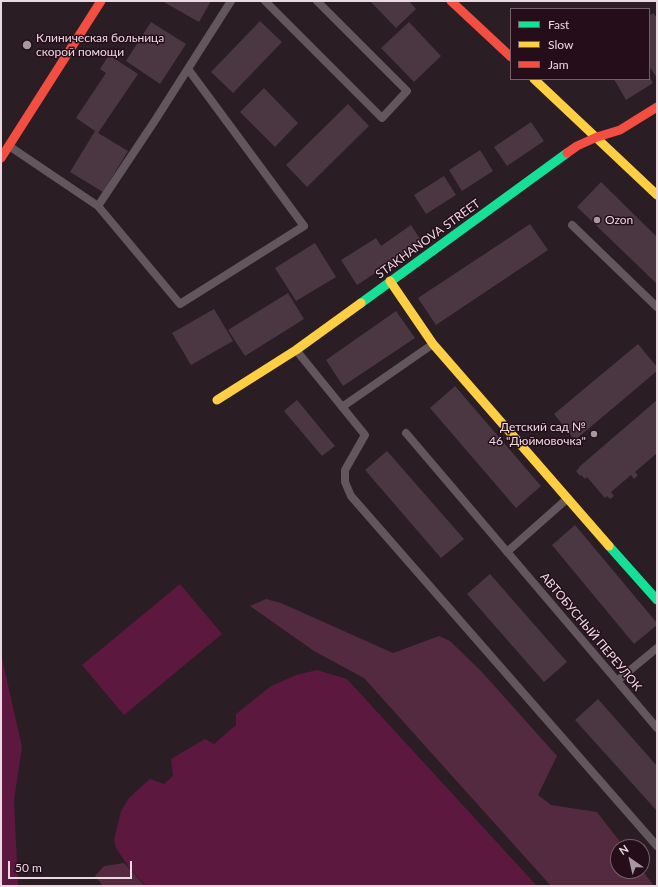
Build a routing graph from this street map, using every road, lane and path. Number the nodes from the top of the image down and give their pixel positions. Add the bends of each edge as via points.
1 (100, 1) edge
2 (231, 1) edge
3 (266, 1) edge
4 (317, 1) edge
5 (451, 1) edge
6 (510, 56) edge
7 (188, 69) junction
8 (535, 80) edge
9 (657, 107) edge
10 (596, 137) junction
11 (9, 146) junction
12 (1, 158) edge
13 (657, 195) edge
14 (98, 206) junction
15 (572, 225) dead end
16 (390, 282) junction
17 (657, 307) edge
18 (433, 344) junction
19 (296, 350) junction
20 (217, 400) dead end
21 (342, 407) junction
22 (406, 433) dead end
23 (568, 498) junction
24 (507, 552) junction
25 (657, 600) edge
26 (657, 648) edge
27 (617, 681) junction
28 (657, 728) edge
29 (657, 846) edge

1 - 11 street
2 - 7 lane
3 - 4 lane via 382,118 406,91
5 - 6 street
7 - 14 lane
7 - 14 lane via 304,226 180,304
8 - 10 street
9 - 10 street, STAKHANOVA STREET via 620,130
10 - 13 street
10 - 16 street, STAKHANOVA STREET via 577,146
11 - 12 street
11 - 14 lane
15 - 17 lane
16 - 18 street
16 - 19 street, STAKHANOVA STREET
18 - 21 lane
18 - 23 street
19 - 20 street, STAKHANOVA STREET
19 - 21 lane
21 - 29 lane via 365,435 346,470 345,482 352,496
22 - 24 lane, АВТОБУСНЫЙ ПЕРЕУЛОК
23 - 24 lane
23 - 25 street
24 - 27 lane, АВТОБУСНЫЙ ПЕРЕУЛОК
26 - 27 lane
27 - 28 lane, АВТОБУСНЫЙ ПЕРЕУЛОК

